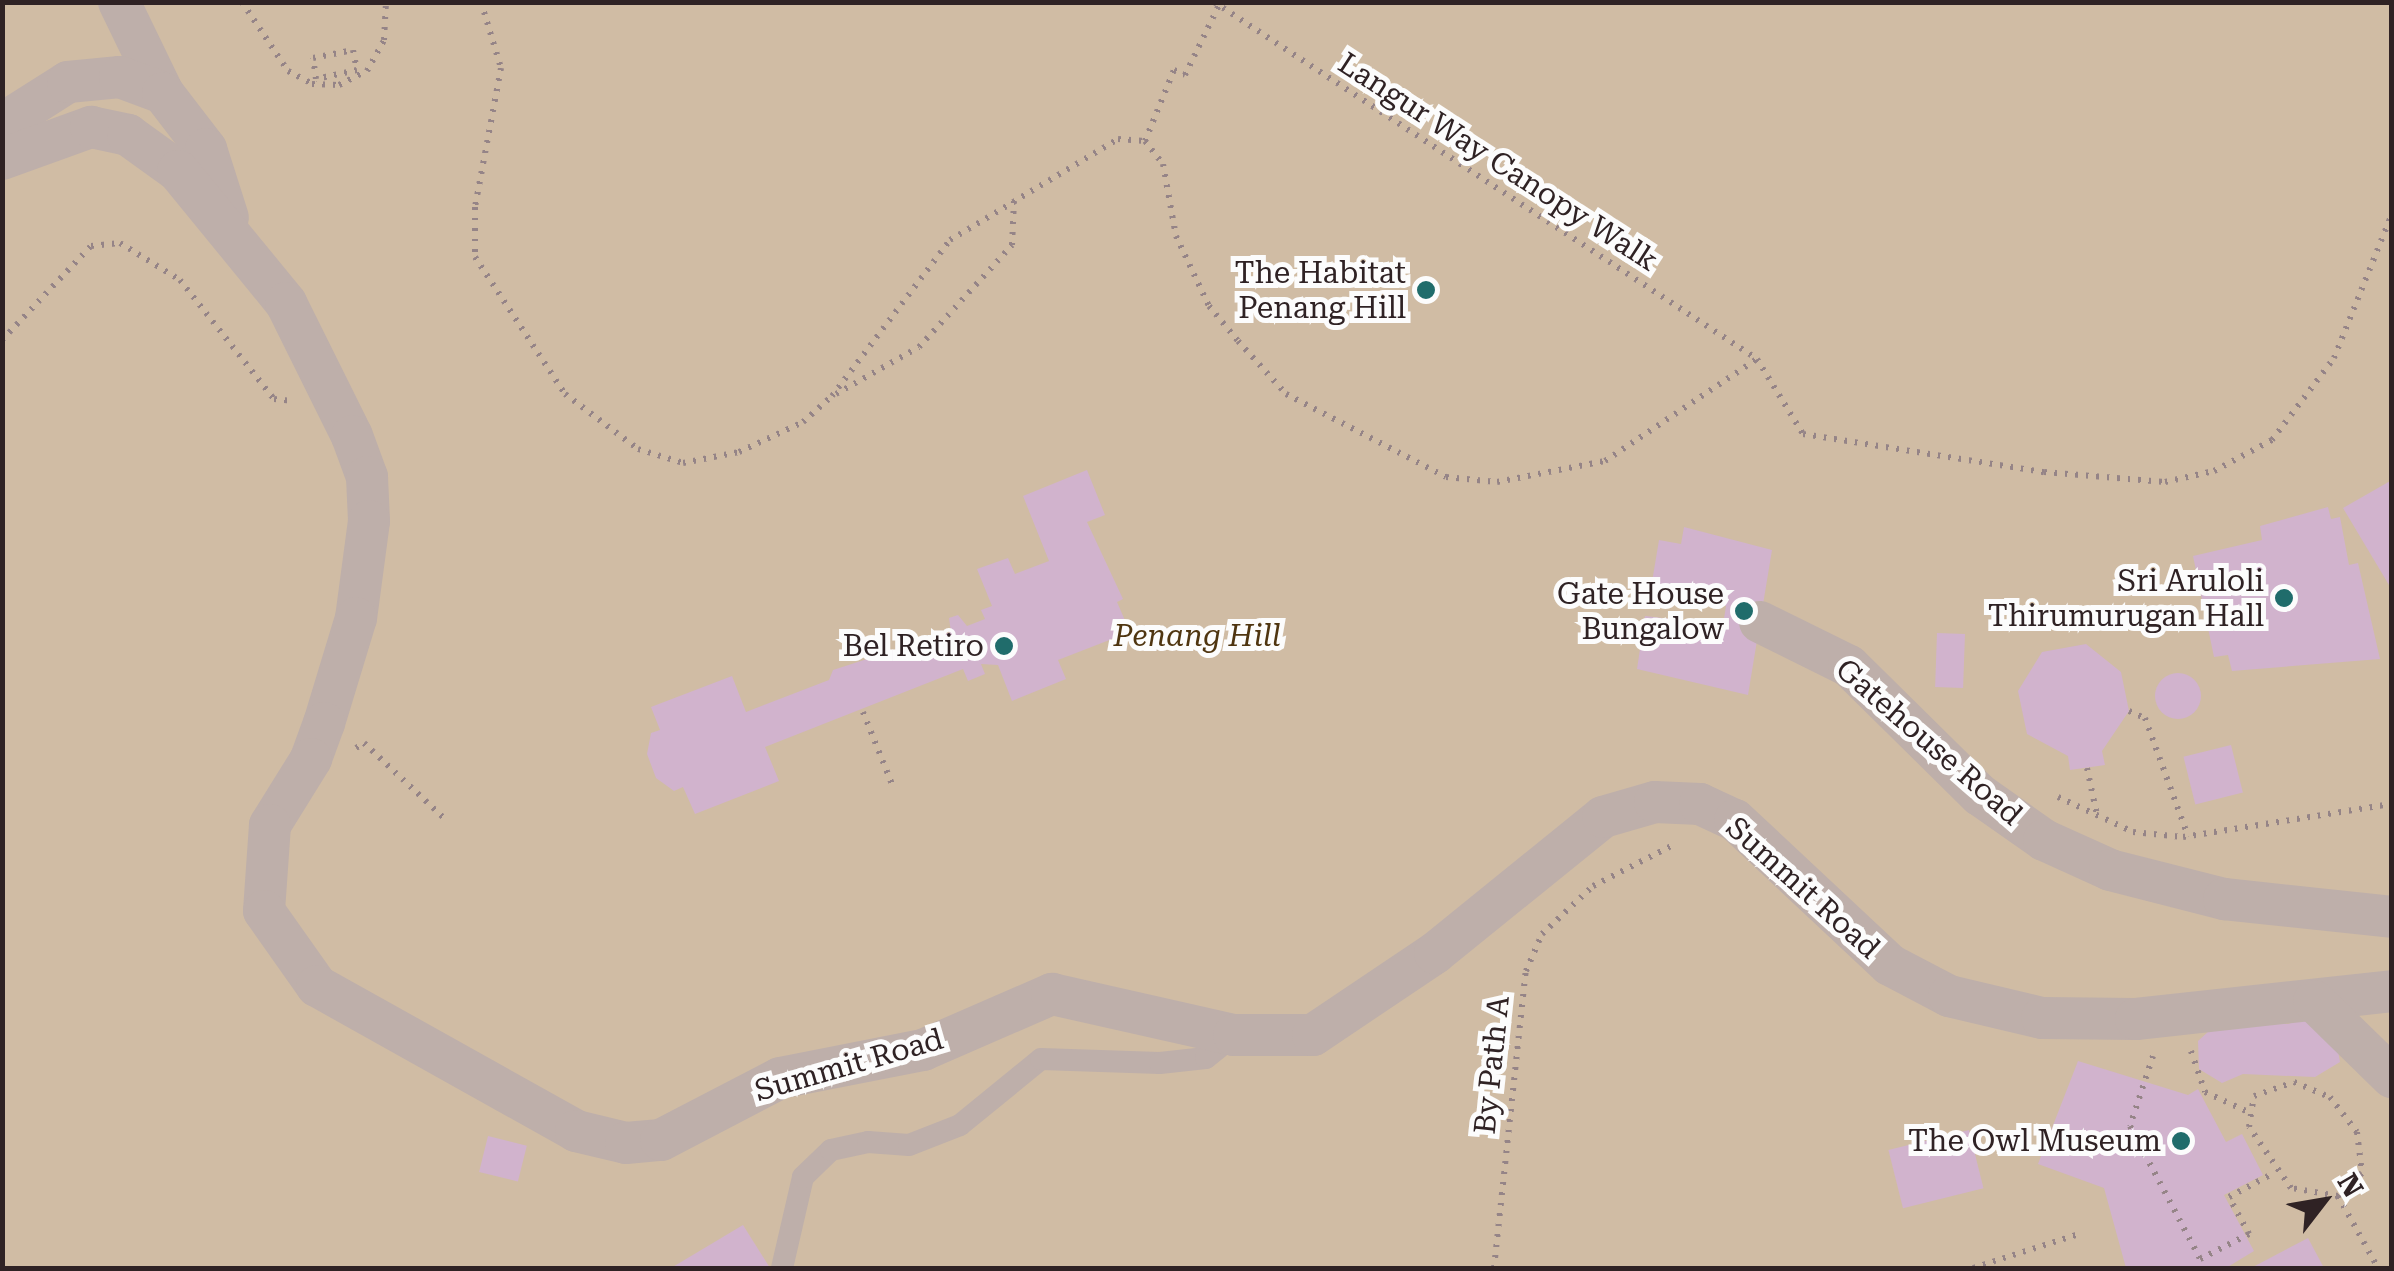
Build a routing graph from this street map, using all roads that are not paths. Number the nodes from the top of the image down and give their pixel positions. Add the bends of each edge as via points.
1 (119, 2) edge
2 (163, 93) junction
3 (2, 124) edge
4 (2, 159) edge
5 (232, 232) junction
6 (1760, 622) dead end
7 (2392, 917) edge
8 (2392, 992) edge
9 (2314, 1001) junction
10 (1234, 1035) junction
11 (2392, 1077) edge
12 (782, 1268) edge

1 - 2 street
2 - 3 street via 120,77 68,82
2 - 5 street via 206,149
4 - 5 street, Summit Road via 91,127 128,136 178,171
5 - 10 street, Summit Road via 286,303 367,477 356,618 312,760 270,825 262,865 264,911 317,986 524,1105 626,1143 684,1132 780,1078 922,1050 1052,994
6 - 7 street, Gatehouse Road via 1848,666 1980,794 2044,840 2110,870 2224,899
8 - 9 street, Summit Road
9 - 10 street, Summit Road via 2136,1019 2042,1018 1948,996 1890,965 1735,820 1700,804 1655,802 1603,817 1406,975 1313,1035
9 - 11 street
10 - 12 lane via 1206,1058 1160,1064 1041,1059 960,1124 909,1146 868,1142 831,1150 803,1176

